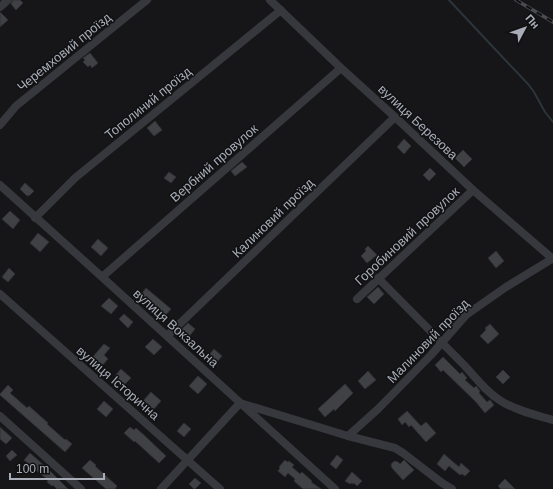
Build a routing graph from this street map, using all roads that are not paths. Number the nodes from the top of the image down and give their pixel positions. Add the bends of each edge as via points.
1 (8, 0) edge
2 (147, 0) edge
3 (270, 0) edge
4 (0, 7) edge
5 (280, 10) junction
6 (341, 68) junction
7 (395, 117) junction
8 (0, 125) edge
9 (0, 185) edge
10 (473, 190) junction
11 (36, 218) junction
12 (553, 259) edge
13 (102, 277) junction
14 (378, 278) junction
15 (0, 294) edge
16 (356, 299) dead end
17 (167, 336) junction
18 (442, 343) junction
19 (240, 402) junction
20 (0, 416) edge
21 (553, 420) edge
22 (348, 436) junction
23 (188, 460) junction
24 (81, 489) edge
25 (161, 489) edge
26 (220, 489) edge
27 (335, 489) edge
28 (452, 489) edge

1 - 4 street
2 - 8 street, Черемховий проїзд via 16,106
3 - 5 street, вулиця Березова
5 - 6 street, вулиця Березова
5 - 11 street, Тополиний проїзд via 75,178
6 - 7 street, вулиця Березова
6 - 13 street, Вербний провулок
7 - 10 street, вулиця Березова
7 - 17 street, Калиновий проїзд
9 - 11 street, вулиця Вокзальна
10 - 12 street, вулиця Березова
10 - 14 street, Горобиновий провулок
11 - 13 street, вулиця Вокзальна
12 - 18 street, Малиновий проїзд via 466,315
13 - 17 street, вулиця Вокзальна
14 - 16 street, Горобиновий провулок
14 - 18 street
15 - 23 street, вулиця Історична
17 - 19 street, вулиця Вокзальна
18 - 21 street via 495,397 513,407
18 - 22 street, Малиновий проїзд
19 - 22 street
19 - 23 street
19 - 27 street, вулиця Вокзальна
20 - 24 street
22 - 28 street via 395,448
23 - 25 street
23 - 26 street, вулиця Історична

